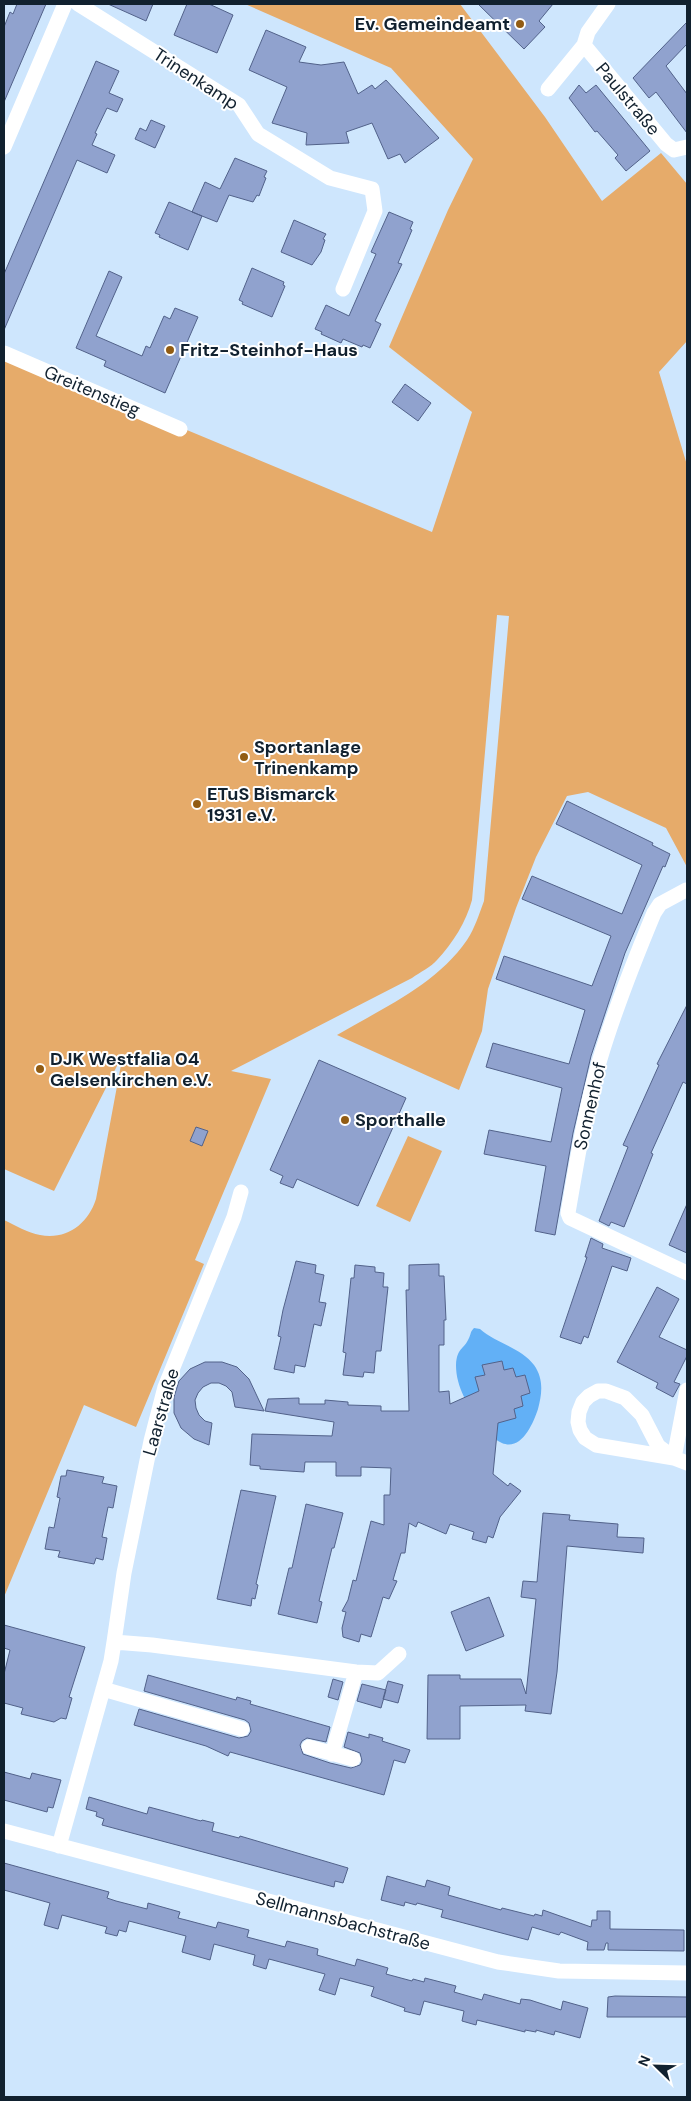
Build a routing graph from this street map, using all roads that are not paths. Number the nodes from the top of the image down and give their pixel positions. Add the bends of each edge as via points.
1 (65, 4) edge
2 (78, 4) edge
3 (608, 4) edge
4 (584, 45) junction
5 (548, 89) dead end
6 (4, 147) edge
7 (680, 148) edge
8 (343, 289) dead end
9 (4, 353) edge
10 (180, 428) dead end
11 (686, 890) dead end
12 (241, 1192) dead end
13 (687, 1273) edge
14 (687, 1390) edge
15 (680, 1460) edge
16 (114, 1642) junction
17 (399, 1654) dead end
18 (356, 1672) junction
19 (103, 1689) junction
20 (242, 1729) dead end
21 (309, 1747) dead end
22 (332, 1754) junction
23 (353, 1759) dead end
24 (4, 1830) edge
25 (59, 1846) junction
26 (687, 1973) edge

1 - 6 street
2 - 8 street, Trinenkamp via 240,104 258,134 330,178 372,189 375,211
3 - 4 street, Paulstraße via 588,32
4 - 5 street, Paulstraße
4 - 7 street, Paulstraße via 660,136
9 - 10 street, Greitenstieg
11 - 13 street, Sonnenhof via 660,904 654,913 625,984 600,1059 568,1212 570,1218 581,1224
12 - 16 street, Laarstraße via 234,1217 165,1387 124,1573
14 - 15 street
15 - 15 street via 658,1446 642,1415 624,1398 598,1391 583,1402 578,1422 585,1438 591,1442 603,1447
16 - 18 street
16 - 19 street, Laarstraße
17 - 18 street via 378,1672
18 - 22 street
19 - 20 street
19 - 25 street, Laarstraße
21 - 22 street
22 - 23 street
24 - 25 street, Sellmannsbachstraße
25 - 26 street, Sellmannsbachstraße via 498,1962 559,1971

